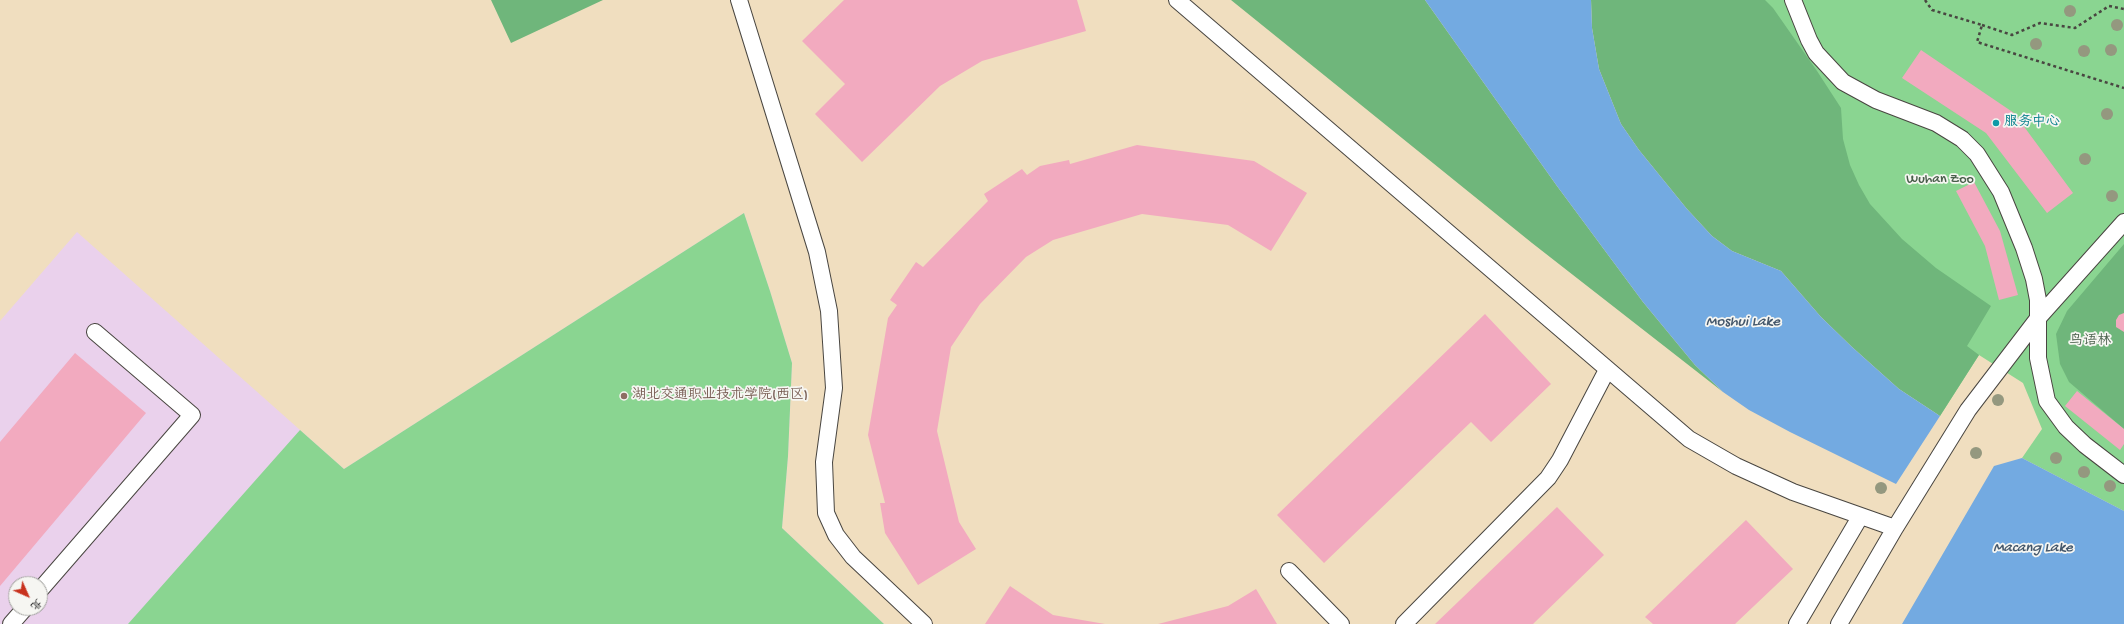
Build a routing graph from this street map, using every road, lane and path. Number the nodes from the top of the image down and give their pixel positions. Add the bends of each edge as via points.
1 (739, 0) edge
2 (1177, 0) edge
3 (1793, 0) edge
4 (1925, 0) edge
5 (2124, 8) edge
6 (1982, 25) junction
7 (2124, 88) edge
8 (2124, 222) edge
9 (2039, 317) junction
10 (95, 332) dead end
11 (1607, 370) junction
12 (2124, 475) edge
13 (1860, 517) junction
14 (1894, 528) junction
15 (1289, 571) dead end
16 (48, 581) edge
17 (18, 616) edge
18 (11, 624) edge
19 (924, 624) edge
20 (1341, 624) edge
21 (1404, 624) edge
22 (1797, 624) edge
23 (1838, 624) edge

1 - 19 lane via 817,252 829,311 834,388 824,462 826,513 836,535 853,557
2 - 11 lane
3 - 9 lane via 1808,40 1816,53 1843,82 1876,100 1936,124 1962,140 1977,154 2001,192 2024,248 2034,279
4 - 6 path via 1932,10
5 - 6 path via 2109,6 2075,28 2040,23 2012,35
6 - 7 path via 1977,42
8 - 9 lane
9 - 12 lane via 2038,358 2047,401 2066,428
9 - 14 lane via 1968,410
10 - 16 lane via 192,415
11 - 13 lane via 1689,439 1713,454 1793,492
11 - 21 lane via 1548,478
13 - 14 lane
13 - 22 lane
14 - 23 lane
15 - 20 lane
17 - 18 lane

